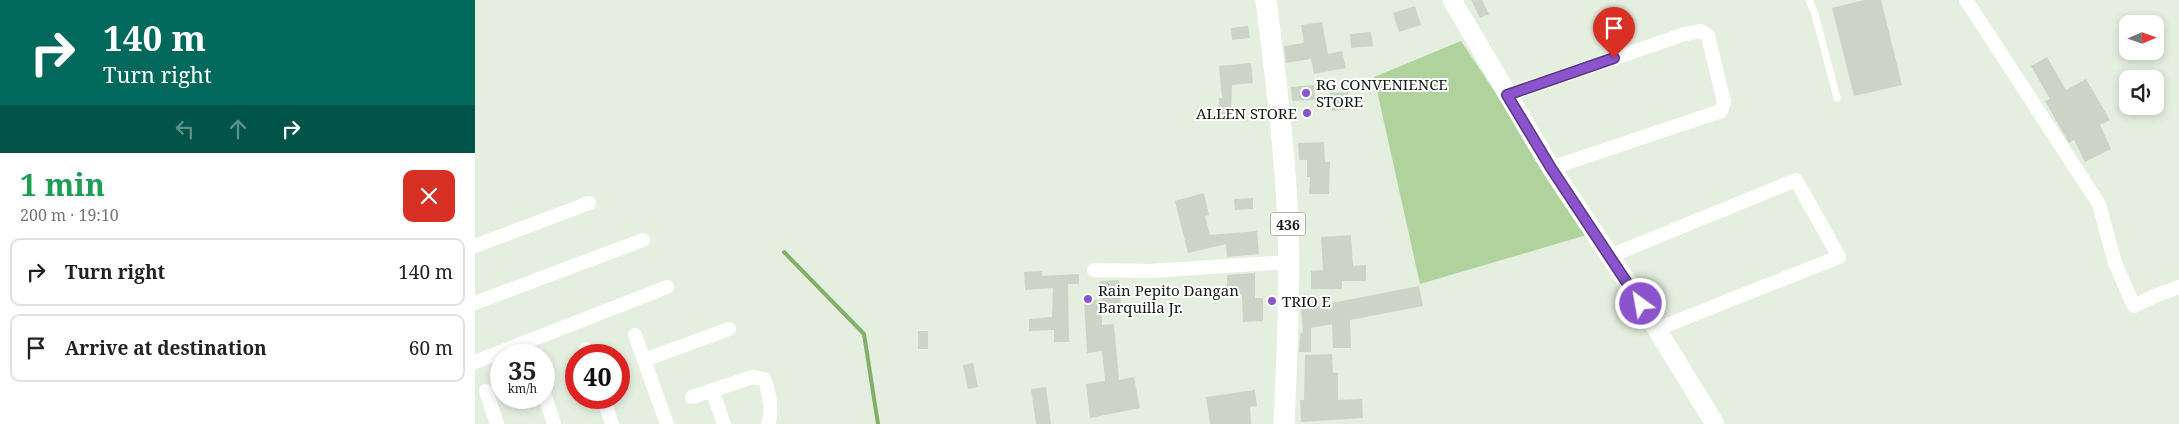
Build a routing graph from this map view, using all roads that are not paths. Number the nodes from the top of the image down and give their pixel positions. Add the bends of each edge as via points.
1 (1266, 0) edge
2 (1452, 0) edge
3 (1809, 0) edge
4 (1967, 0) edge
5 (1507, 95) junction
6 (1837, 98) dead end
7 (1551, 168) junction
8 (589, 203) dead end
9 (643, 240) dead end
10 (475, 246) edge
11 (1610, 256) junction
12 (1289, 262) junction
13 (1094, 270) dead end
14 (667, 287) dead end
15 (2179, 288) edge
16 (475, 303) edge
17 (729, 329) dead end
18 (1657, 329) junction
19 (635, 335) dead end
20 (644, 360) junction
21 (475, 362) edge
22 (712, 390) junction
23 (486, 391) dead end
24 (692, 397) dead end
25 (549, 409) edge
26 (607, 409) edge
27 (662, 423) edge
28 (497, 424) edge
29 (554, 424) edge
30 (612, 424) edge
31 (724, 424) edge
32 (767, 424) edge
33 (1283, 424) edge
34 (1715, 424) edge

1 - 12 main road, 436 via 1285,177
2 - 5 street
3 - 6 lane
4 - 15 street via 2099,204 2115,263 2134,306
5 - 7 street
5 - 7 street via 1685,34 1701,31 1708,36 1724,102 1721,111
7 - 11 street
8 - 10 street
9 - 16 street
11 - 18 street
11 - 18 street via 1796,180 1839,257
12 - 13 street via 1149,271
12 - 33 main road, 436 via 1289,336
14 - 21 street
17 - 20 street
18 - 34 street
19 - 20 street
20 - 27 street
22 - 24 street
22 - 31 street
22 - 32 street via 753,377 764,378 770,419
23 - 28 street
25 - 29 street
26 - 30 street

